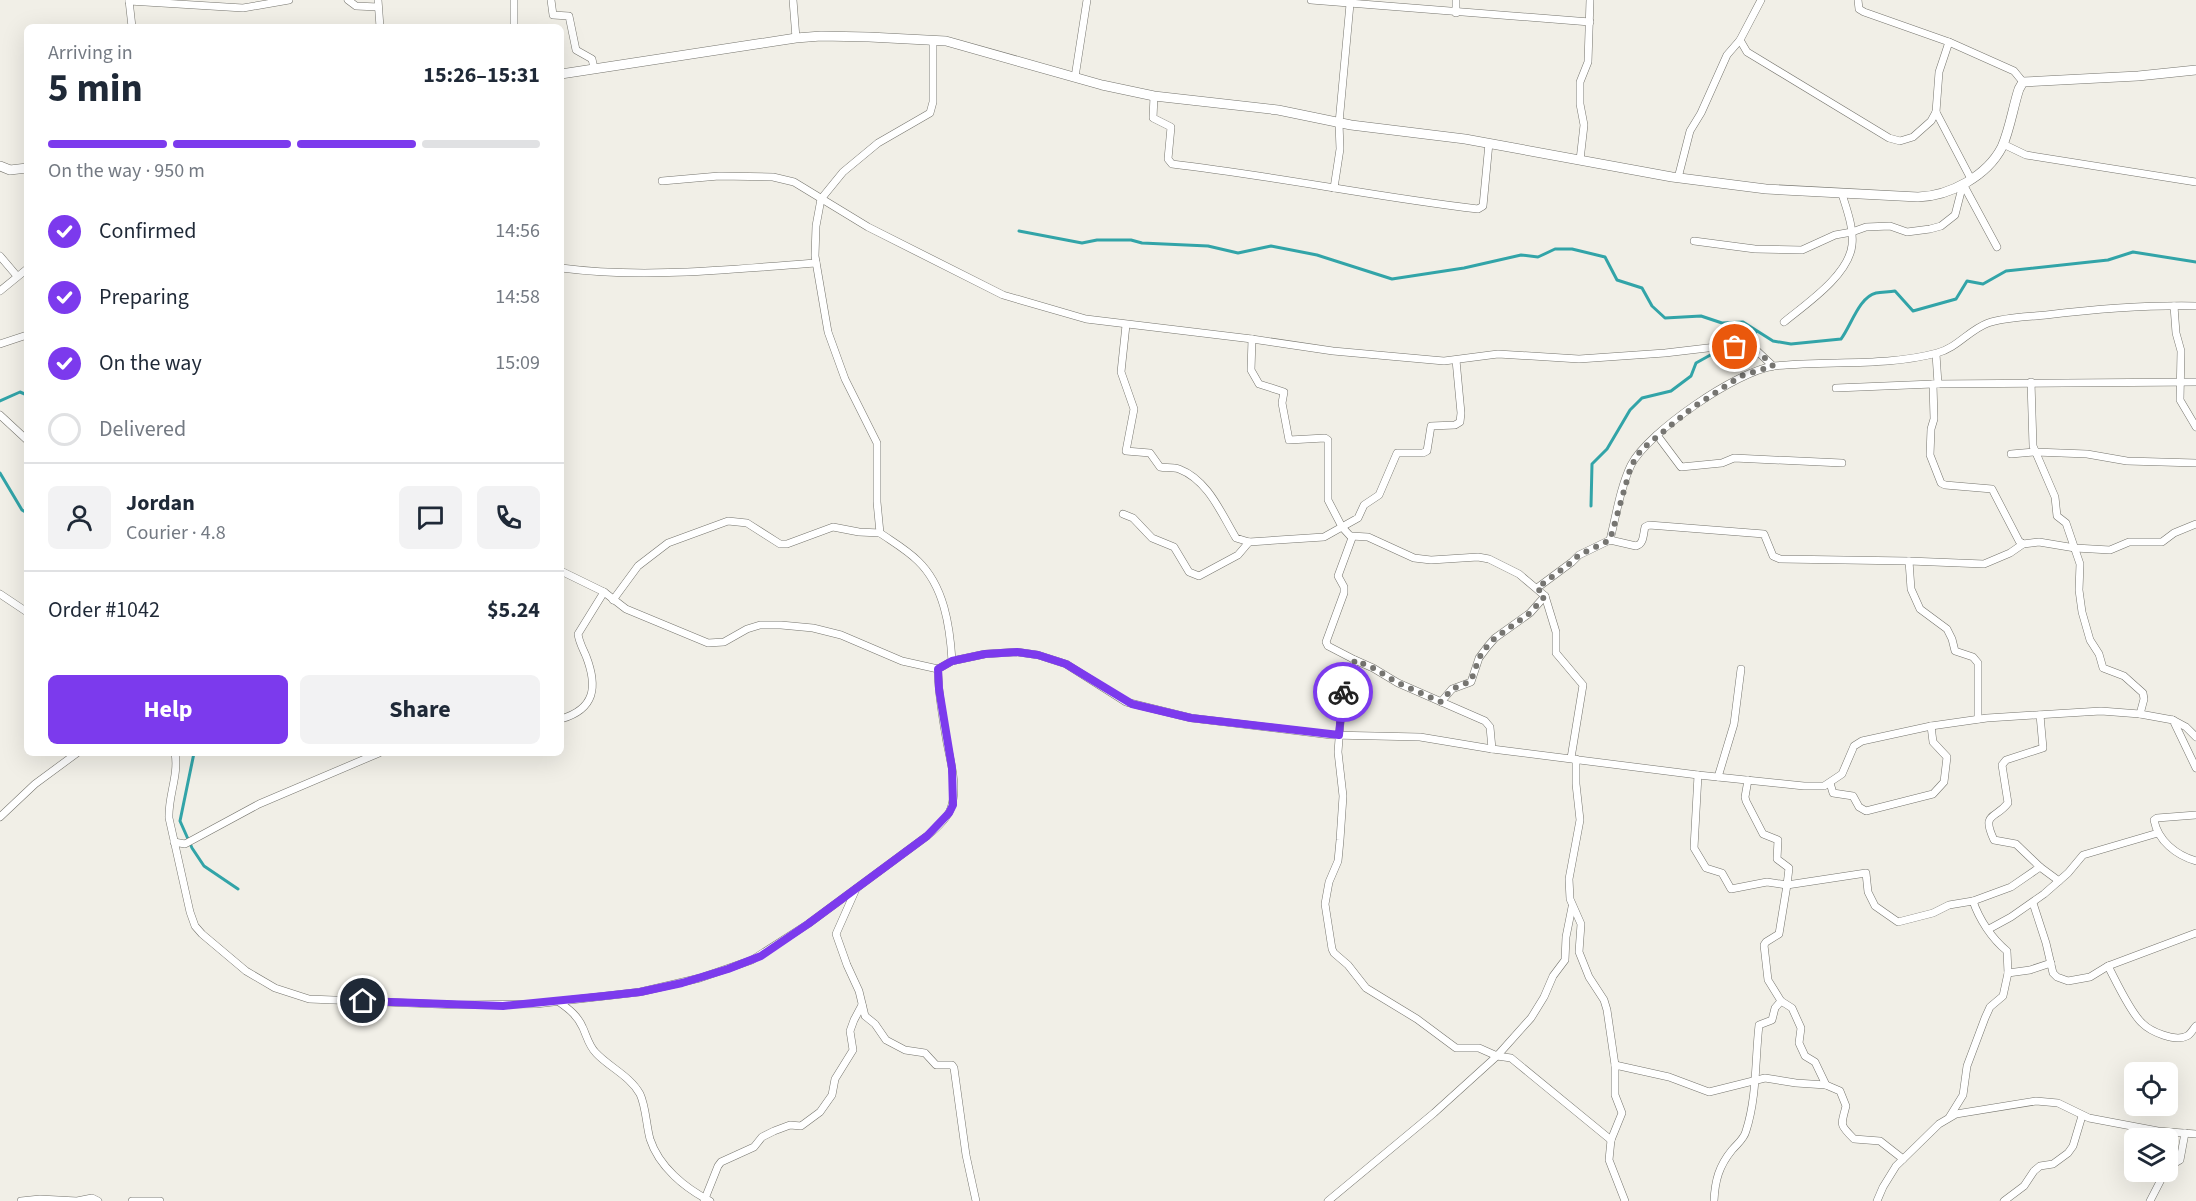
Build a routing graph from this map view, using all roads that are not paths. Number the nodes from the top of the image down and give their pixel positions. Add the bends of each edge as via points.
1 (129, 0) edge
2 (289, 0) edge
3 (348, 0) edge
4 (514, 0) edge
5 (551, 0) edge
6 (793, 0) edge
7 (1087, 0) edge
8 (1311, 0) edge
9 (1456, 0) edge
10 (1590, 0) edge
11 (1761, 0) edge
12 (1858, 0) edge
13 (1331, 1) edge
14 (378, 3) edge
15 (1350, 4) junction
16 (1456, 13) junction
17 (1590, 22) junction
18 (132, 24) edge
19 (380, 24) edge
20 (514, 24) edge
21 (796, 38) junction
22 (933, 40) junction
23 (1740, 40) junction
24 (1949, 42) junction
25 (594, 68) junction
26 (2196, 70) edge
27 (564, 73) edge
28 (1076, 77) junction
29 (2023, 82) junction
30 (1154, 96) junction
31 (1936, 112) junction
32 (1339, 123) junction
33 (1489, 143) junction
34 (2003, 144) junction
35 (1580, 160) junction
36 (0, 166) edge
37 (24, 169) edge
38 (5, 172) edge
39 (1678, 178) junction
40 (662, 181) dead end
41 (1967, 181) junction
42 (2196, 182) edge
43 (1334, 188) junction
44 (1842, 194) junction
45 (821, 199) junction
46 (1852, 232) junction
47 (1694, 241) dead end
48 (1997, 247) dead end
49 (0, 256) edge
50 (816, 263) junction
51 (564, 268) edge
52 (24, 271) edge
53 (17, 276) junction
54 (0, 291) edge
55 (2174, 306) junction
56 (2196, 306) edge
57 (1784, 322) dead end
58 (1126, 325) junction
59 (24, 336) edge
60 (1252, 339) junction
61 (0, 344) edge
62 (1936, 354) junction
63 (1455, 360) junction
64 (1773, 366) junction
65 (2180, 381) junction
66 (2031, 382) junction
67 (2196, 382) edge
68 (1936, 384) junction
69 (1836, 388) dead end
70 (0, 415) edge
71 (2196, 427) edge
72 (1656, 435) junction
73 (24, 437) edge
74 (2035, 452) junction
75 (2011, 454) dead end
76 (1842, 463) dead end
77 (2196, 463) edge
78 (1123, 514) dead end
79 (2196, 524) edge
80 (1342, 527) junction
81 (880, 533) junction
82 (1351, 536) junction
83 (1610, 540) junction
84 (1249, 542) junction
85 (2023, 544) junction
86 (2075, 548) junction
87 (1909, 561) junction
88 (564, 572) edge
89 (1537, 588) junction
90 (604, 592) junction
91 (0, 594) edge
92 (1545, 596) junction
93 (613, 600) junction
94 (24, 610) edge
95 (1355, 660) junction
96 (952, 661) junction
97 (938, 669) junction
98 (1741, 669) dead end
99 (1441, 702) junction
100 (2140, 714) junction
101 (2040, 715) junction
102 (564, 718) edge
103 (1978, 719) junction
104 (2173, 720) junction
105 (1931, 726) junction
106 (1339, 735) junction
107 (2196, 737) edge
108 (1492, 749) junction
109 (72, 756) edge
110 (175, 756) edge
111 (372, 756) edge
112 (1573, 758) junction
113 (2196, 768) edge
114 (1698, 775) junction
115 (1718, 777) junction
116 (1748, 780) junction
117 (1830, 783) junction
118 (2196, 815) edge
119 (0, 817) edge
120 (2158, 833) junction
121 (174, 842) junction
122 (2196, 861) edge
123 (2040, 867) junction
124 (2059, 881) junction
125 (1787, 885) junction
126 (858, 887) junction
127 (1973, 901) junction
128 (2032, 903) junction
129 (1572, 907) junction
130 (1989, 929) junction
131 (2196, 933) edge
132 (2051, 963) junction
133 (2108, 966) junction
134 (2008, 973) junction
135 (1781, 1001) junction
136 (559, 1002) junction
137 (862, 1005) junction
138 (2196, 1026) edge
139 (1497, 1056) junction
140 (1615, 1065) junction
141 (1755, 1079) junction
142 (1826, 1084) junction
143 (2082, 1116) junction
144 (1945, 1120) junction
145 (2185, 1133) junction
146 (2196, 1134) edge
147 (1611, 1140) junction
148 (1903, 1159) junction
149 (2178, 1161) edge
150 (2160, 1182) edge
151 (706, 1200) edge
152 (21, 1201) edge
153 (98, 1201) edge
154 (132, 1201) edge
155 (160, 1201) edge
156 (976, 1201) edge
157 (1328, 1201) edge
158 (1625, 1201) edge
159 (1714, 1201) edge
160 (1877, 1201) edge
161 (2004, 1201) edge
162 (2150, 1201) edge

1 - 2 street via 243,8
1 - 18 street
3 - 14 street via 357,6
4 - 20 street
5 - 25 street via 553,15 570,18 576,50 592,59
6 - 21 street
7 - 28 street
8 - 13 street
9 - 16 street
10 - 17 street
11 - 23 street
12 - 24 street via 1859,9 1864,12
13 - 15 street
14 - 19 street
15 - 16 street
15 - 32 street
16 - 17 street
17 - 35 street via 1588,62 1580,82 1584,125
21 - 22 street
21 - 25 street
22 - 28 street
22 - 45 street via 930,112 878,143 843,172
23 - 31 street via 1753,57 1889,138 1900,141 1913,137
23 - 39 street via 1727,55 1690,131
24 - 29 street via 2013,71
24 - 31 street via 1939,72
25 - 27 street
26 - 29 street
28 - 30 street
29 - 34 street
30 - 32 street via 1271,109
30 - 43 street via 1153,118 1171,127 1168,159 1172,164
31 - 41 street
32 - 33 street
32 - 43 street via 1340,150
33 - 35 street
33 - 43 street via 1481,208
34 - 41 street via 1996,156
34 - 42 street via 2026,155
35 - 39 street
36 - 38 street
37 - 38 street
39 - 44 street
40 - 45 street via 773,177 794,182
41 - 44 street via 1933,196
41 - 46 street via 1955,215 1941,226 1907,232 1881,225
41 - 48 street
44 - 46 street
45 - 50 street
45 - 58 street via 1003,295 1086,319
46 - 47 street via 1834,235 1802,250
46 - 57 street via 1847,261 1829,285
49 - 53 street
50 - 51 street via 709,271 595,272
50 - 81 street via 829,336 845,379 877,442
52 - 53 street
53 - 54 street
55 - 56 street
55 - 62 street via 2004,320 1979,327 1956,345
55 - 65 street via 2181,351
58 - 60 street
58 - 84 street via 1121,372 1134,409 1126,451 1150,453 1160,467 1177,468 1189,475 1206,488 1236,538
59 - 61 street
60 - 63 street via 1334,351
60 - 80 street via 1251,370 1259,384 1284,393 1282,403 1289,440 1328,440 1327,497
62 - 64 street
62 - 68 street
63 - 64 street via 1498,354 1571,359 1716,347 1757,351
63 - 80 street via 1460,422 1431,426 1423,453 1397,453 1379,495 1364,505 1358,518
64 - 72 street via 1741,376
65 - 66 street
65 - 67 street
65 - 71 street via 2181,403
66 - 68 street
66 - 74 street
68 - 69 street
68 - 85 street via 1930,455 1941,483 1992,489
70 - 73 street
72 - 76 street via 1681,466 1722,463 1734,458
72 - 83 street via 1631,466
74 - 75 street
74 - 77 street
74 - 86 street via 2055,497 2057,516 2066,523
78 - 84 street via 1131,516 1152,538 1174,547 1189,572 1199,576 1238,555
79 - 86 street via 2158,543 2129,542 2110,550
80 - 82 street
80 - 84 street via 1318,538
81 - 93 street via 833,527 780,544 747,523 729,521 668,543 638,566
81 - 96 street via 915,558 934,583 949,626
82 - 89 street via 1368,537 1414,558 1489,559
82 - 95 street via 1338,576 1344,593 1326,642
83 - 87 street via 1636,546 1647,526 1680,527 1764,534 1772,553 1780,559
83 - 89 street via 1579,555
85 - 86 street via 2039,542
85 - 87 street via 1984,564
86 - 100 street via 2080,564 2081,609 2090,639 2103,668 2124,676 2143,693
87 - 103 street via 1911,589 1920,609 1947,630 1955,651 1973,657 1978,663
88 - 90 street
89 - 92 street
90 - 93 street
90 - 102 street via 578,634 592,678 590,698 580,711
91 - 94 street
92 - 99 street via 1530,613 1488,645 1471,681 1452,689
92 - 112 street via 1556,632 1556,653 1582,685
93 - 97 street via 708,643 724,642 760,625 813,628 841,635 902,661
95 - 99 street
95 - 106 street via 1343,692
96 - 97 street
96 - 106 street via 994,653 1038,655 1066,664 1132,704 1191,718
97 - 126 street via 952,768 953,805 937,828
98 - 115 street via 1734,724
99 - 108 street via 1488,724
100 - 101 street via 2101,711
100 - 104 street
101 - 103 street
101 - 123 street via 2043,748 2002,765 2007,802 1988,821 1994,840 2016,844
103 - 105 street
104 - 107 street
104 - 113 street
105 - 117 street via 1857,743 1842,774
105 - 117 street via 1933,742 1947,761 1944,782 1933,794 1866,811 1851,795 1835,794
106 - 108 street via 1411,736
106 - 139 street via 1343,796 1340,840 1325,904 1334,953 1370,990 1456,1048 1479,1048
108 - 112 street
109 - 119 street
110 - 121 street via 177,767 168,806
111 - 121 street via 259,804 185,844
112 - 114 street
112 - 129 street via 1580,820 1569,879
114 - 115 street
114 - 125 street via 1694,850 1706,868 1722,873 1731,889 1767,882
115 - 116 street
116 - 117 street via 1804,786
116 - 125 street via 1746,801 1763,834 1778,840 1777,859 1789,868
118 - 120 street via 2155,818
120 - 122 street via 2168,846
120 - 124 street via 2083,855
121 - 136 street via 195,926 212,944 275,988 319,1000 503,1006
123 - 124 street
123 - 127 street via 2011,887
124 - 128 street
125 - 127 street via 1866,873 1868,892 1875,906 1898,922
125 - 135 street via 1779,934 1764,945 1768,980
126 - 136 street via 752,960 700,978 634,993
126 - 137 street via 837,934
127 - 130 street via 1980,920
128 - 130 street
128 - 132 street
129 - 139 street via 1565,960 1531,1018
129 - 140 street via 1581,924 1579,952 1606,1005
130 - 134 street via 2007,951
131 - 133 street
132 - 133 street via 2053,973 2068,981 2090,976
132 - 134 street
133 - 138 street via 2145,1025 2166,1036 2185,1037
134 - 144 street via 2003,996 1990,1007 1968,1062 1962,1099
135 - 141 street via 1774,1008 1772,1020 1759,1025
135 - 142 street via 1792,1008 1802,1030 1800,1045
136 - 151 street via 579,1019 597,1055 638,1090 651,1140 665,1166
137 - 151 street via 850,1031 853,1050 835,1079 823,1110 801,1126 774,1131 754,1147 721,1162
137 - 156 street via 865,1016 886,1040 905,1050 925,1053 936,1065 954,1068
139 - 147 street via 1511,1058
139 - 157 street
140 - 141 street via 1674,1078 1708,1092
140 - 147 street via 1615,1095 1622,1113
141 - 142 street
141 - 159 street via 1745,1135 1716,1178
142 - 148 street via 1840,1091 1846,1106 1841,1124 1854,1139 1880,1141
143 - 144 street via 2058,1103 2036,1101
143 - 145 street
143 - 161 street via 2068,1153 2054,1164 2040,1166 2022,1188
144 - 148 street
145 - 146 street
145 - 149 street
147 - 158 street via 1610,1160
148 - 160 street via 1882,1187
150 - 162 street
152 - 153 street
154 - 155 street

